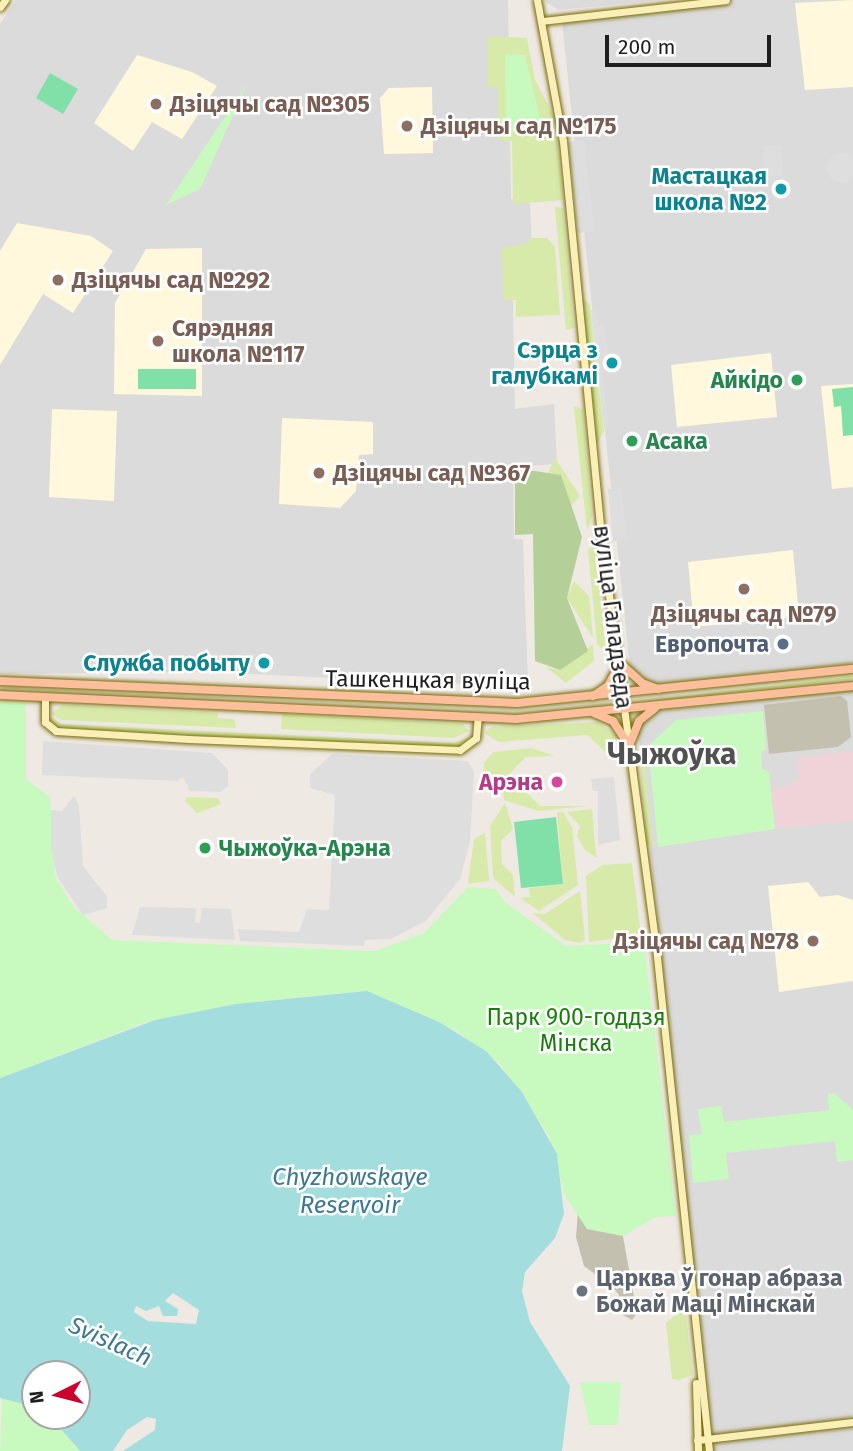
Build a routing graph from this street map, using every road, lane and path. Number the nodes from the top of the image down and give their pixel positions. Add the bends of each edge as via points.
1 (5, 0) edge
2 (537, 0) edge
3 (726, 0) edge
4 (0, 7) edge
5 (542, 21) junction
6 (620, 663) junction
7 (853, 669) edge
8 (0, 681) edge
9 (46, 683) junction
10 (853, 686) edge
11 (663, 690) junction
12 (623, 694) junction
13 (0, 695) edge
14 (45, 697) junction
15 (590, 698) junction
16 (478, 703) junction
17 (657, 707) junction
18 (625, 709) junction
19 (590, 712) junction
20 (478, 717) junction
21 (629, 746) junction
22 (696, 1361) junction
23 (853, 1422) edge
24 (707, 1438) junction
25 (697, 1440) junction
26 (698, 1451) edge
27 (709, 1451) edge

1 - 4 street
2 - 5 street, вуліца Галадзеда
3 - 5 street
5 - 6 street, вуліца Галадзеда via 559,100 602,543
6 - 11 main road via 642,683
6 - 12 street, вуліца Галадзеда
6 - 15 main road via 608,686
7 - 11 main road, Ташкенцкая вуліца
8 - 9 main road, Ташкенцкая вуліца
9 - 14 main road
9 - 16 main road, Ташкенцкая вуліца
10 - 17 main road, Ташкенцкая вуліца
11 - 12 main road, Ташкенцкая вуліца
12 - 15 main road, Ташкенцкая вуліца
12 - 18 street, вуліца Галадзеда
13 - 14 main road, Ташкенцкая вуліца
14 - 20 main road, Ташкенцкая вуліца
14 - 20 street via 45,722 56,731 202,739 460,750 476,738
15 - 16 main road, Ташкенцкая вуліца
16 - 20 main road
17 - 18 main road, Ташкенцкая вуліца
17 - 21 main road via 639,721
18 - 19 main road, Ташкенцкая вуліца
18 - 21 street, вуліца Галадзеда
19 - 20 main road, Ташкенцкая вуліца
19 - 21 main road via 612,721
21 - 22 street, вуліца Галадзеда via 657,963
22 - 24 street, вуліца Галадзеда
22 - 25 street, вуліца Галадзеда
23 - 24 street
24 - 25 street
24 - 27 street, вуліца Галадзеда
25 - 26 street, вуліца Галадзеда

